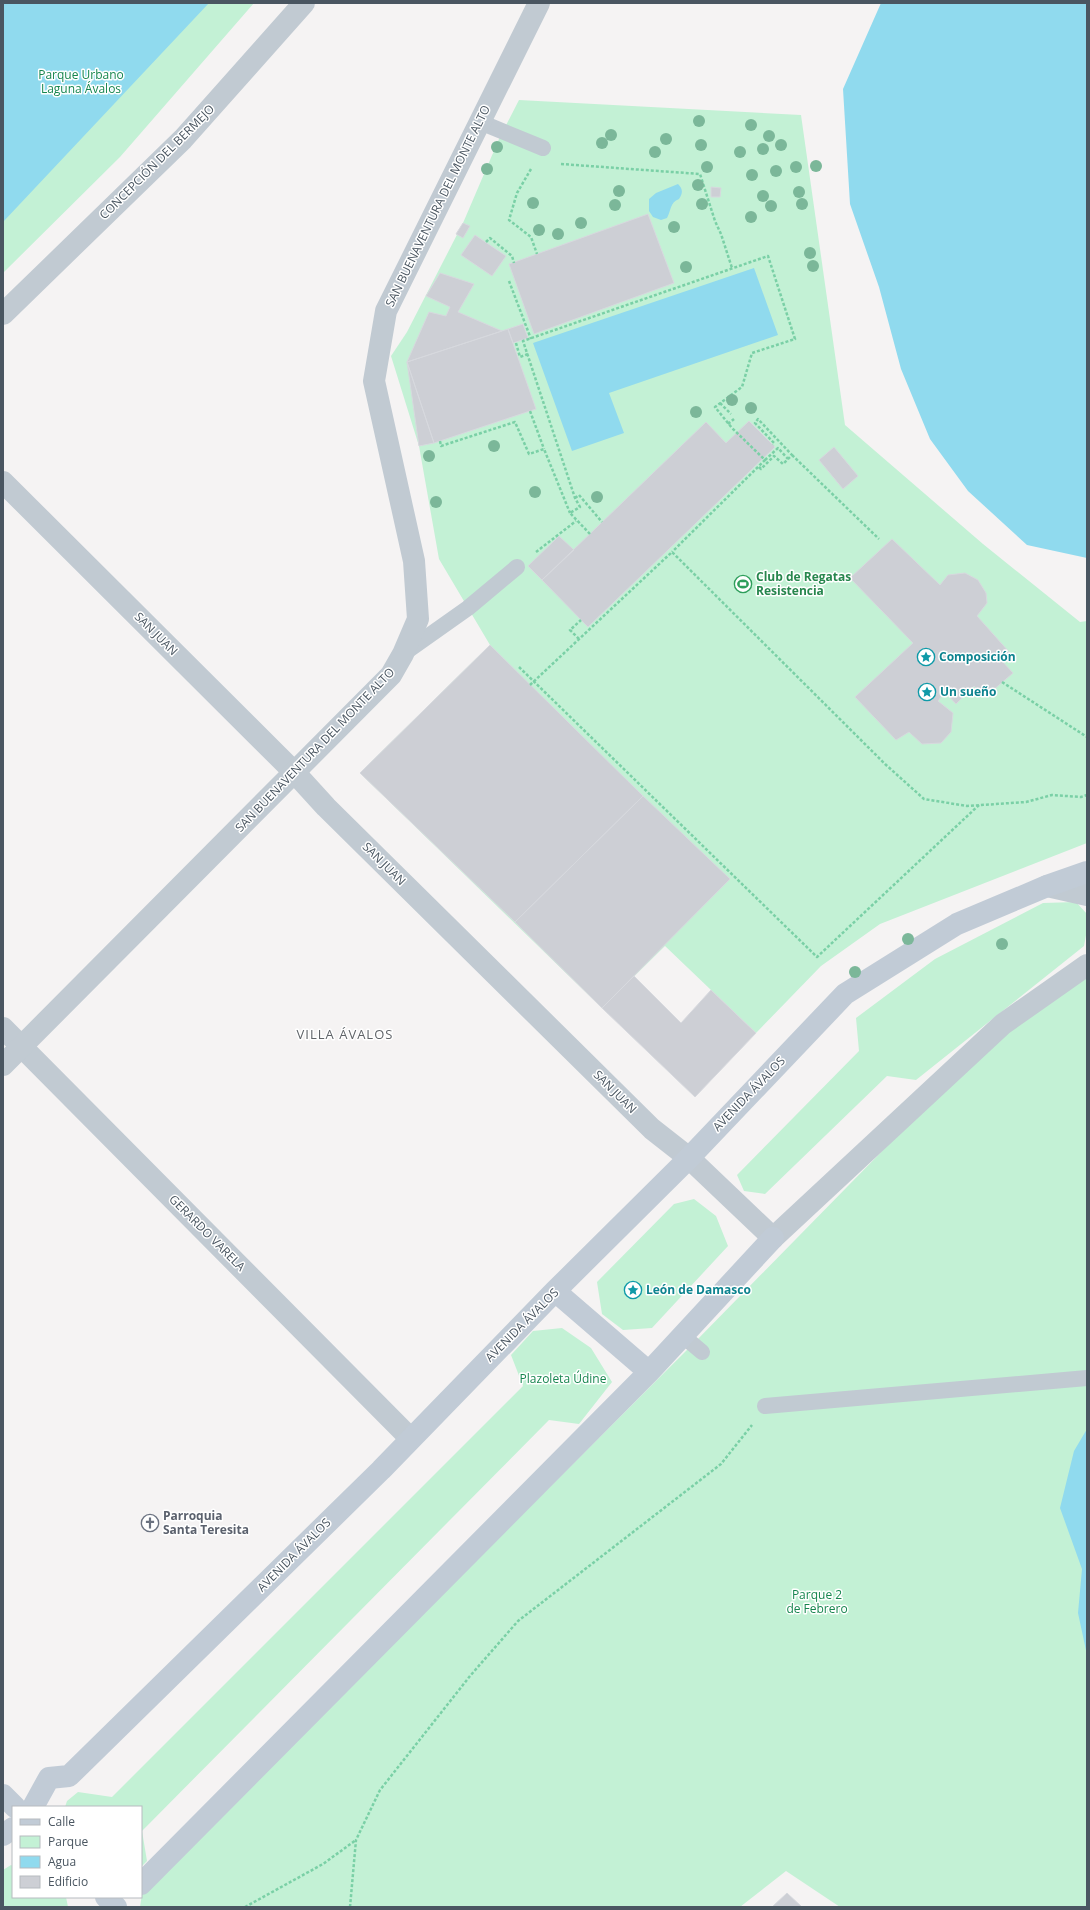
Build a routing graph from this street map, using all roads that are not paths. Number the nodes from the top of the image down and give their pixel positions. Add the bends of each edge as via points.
1 (304, 3) edge
2 (539, 3) edge
3 (480, 122) junction
4 (543, 148) road end
5 (3, 314) edge
6 (3, 482) edge
7 (517, 568) road end
8 (403, 654) junction
9 (295, 773) junction
10 (1087, 872) edge
11 (1047, 886) junction
12 (1087, 895) edge
13 (1087, 965) edge
14 (3, 1028) edge
15 (22, 1046) junction
16 (3, 1065) edge
17 (689, 1158) junction
18 (774, 1238) junction
19 (555, 1291) junction
20 (683, 1336) junction
21 (702, 1352) dead end
22 (649, 1372) junction
23 (1087, 1378) edge
24 (765, 1406) road end
25 (410, 1438) junction
26 (3, 1795) edge
27 (14, 1806) edge
28 (34, 1806) edge
29 (12, 1829) edge
30 (3, 1835) edge
31 (142, 1883) edge
32 (107, 1898) edge
33 (127, 1898) edge
34 (117, 1907) edge

1 - 5 street, CONCEPCIÓN DEL BERMEJO via 183,139
2 - 3 street, SAN BUENAVENTURA DEL MONTE ALTO
3 - 4 lane
3 - 8 street, SAN BUENAVENTURA DEL MONTE ALTO via 386,311 374,381 414,561 418,619
6 - 9 street, SAN JUAN
7 - 8 lane via 468,608
8 - 9 street, SAN BUENAVENTURA DEL MONTE ALTO via 391,675
9 - 15 street, SAN BUENAVENTURA DEL MONTE ALTO
9 - 17 street, SAN JUAN via 652,1129
10 - 11 main road, AVENIDA ÁVALOS
11 - 12 street
11 - 17 main road, AVENIDA ÁVALOS via 957,924 845,994
13 - 18 street via 1003,1024
14 - 15 street, GERARDO VARELA
15 - 16 street, SAN BUENAVENTURA DEL MONTE ALTO
15 - 25 street, GERARDO VARELA
17 - 18 street, SAN JUAN
17 - 19 main road, AVENIDA ÁVALOS
18 - 20 main road
19 - 22 main road
19 - 25 main road, AVENIDA ÁVALOS
20 - 21 lane
20 - 22 main road
22 - 31 main road
23 - 24 lane
25 - 28 main road, AVENIDA ÁVALOS via 381,1470 69,1776 49,1778
26 - 27 main road
29 - 30 main road
32 - 34 main road
33 - 34 main road

